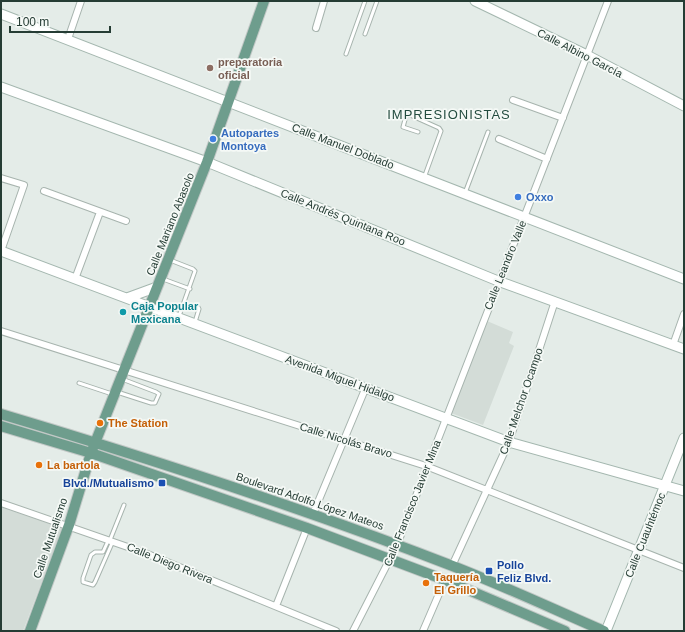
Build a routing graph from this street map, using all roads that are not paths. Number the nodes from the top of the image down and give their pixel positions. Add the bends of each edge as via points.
1 (81, 1) edge
2 (264, 1) edge
3 (324, 1) edge
4 (365, 1) edge
5 (377, 1) edge
6 (475, 1) edge
7 (608, 1) edge
8 (1, 14) edge
9 (316, 28) dead end
10 (365, 34) dead end
11 (68, 39) junction
12 (346, 54) dead end
13 (587, 55) junction
14 (1, 87) edge
15 (513, 100) dead end
16 (227, 101) junction
17 (684, 106) edge
18 (563, 118) junction
19 (418, 132) dead end
20 (488, 132) dead end
21 (499, 139) dead end
22 (548, 159) junction
23 (207, 162) junction
24 (1, 178) edge
25 (424, 178) junction
26 (44, 191) dead end
27 (465, 193) junction
28 (100, 212) junction
29 (524, 216) junction
30 (126, 221) dead end
31 (1, 251) edge
32 (168, 260) junction
33 (75, 279) junction
34 (684, 279) edge
35 (498, 281) junction
36 (159, 282) junction
37 (190, 289) junction
38 (127, 298) junction
39 (555, 301) junction
40 (150, 307) junction
41 (198, 307) dead end
42 (684, 314) edge
43 (178, 318) junction
44 (194, 323) junction
45 (1, 331) edge
46 (672, 345) junction
47 (684, 349) edge
48 (122, 374) junction
49 (79, 383) dead end
50 (366, 387) junction
51 (114, 393) junction
52 (1, 414) edge
53 (446, 417) junction
54 (1, 426) edge
55 (684, 438) edge
56 (343, 439) junction
57 (95, 442) junction
58 (509, 442) junction
59 (91, 453) junction
60 (426, 466) junction
61 (665, 485) junction
62 (487, 489) junction
63 (684, 491) edge
64 (1, 504) edge
65 (124, 505) dead end
66 (313, 514) junction
67 (69, 525) junction
68 (307, 528) junction
69 (111, 540) junction
70 (397, 545) junction
71 (108, 548) junction
72 (640, 550) junction
73 (391, 559) junction
74 (452, 566) junction
75 (684, 568) edge
76 (445, 580) junction
77 (276, 606) junction
78 (30, 631) edge
79 (336, 631) edge
80 (353, 631) edge
81 (423, 631) edge
82 (565, 631) edge
83 (605, 631) edge

1 - 11 street
2 - 16 main road, Calle Mariano Abasolo
3 - 9 street
4 - 12 lane
5 - 10 lane
6 - 13 main road, Calle Albino García
7 - 13 street, Calle Leandro Valle
8 - 11 main road, Calle Manuel Doblado
11 - 16 main road, Calle Manuel Doblado
13 - 17 main road, Calle Albino García
13 - 18 street, Calle Leandro Valle
14 - 23 main road, Calle Andrés Quintana Roo
15 - 18 street
16 - 23 main road, Calle Mariano Abasolo
16 - 25 main road, Calle Manuel Doblado
18 - 22 street, Calle Leandro Valle
19 - 25 lane via 403,127 406,116 441,131
20 - 27 lane
21 - 22 street
22 - 29 street, Calle Leandro Valle
23 - 32 main road, Calle Mariano Abasolo
23 - 35 main road, Calle Andrés Quintana Roo
24 - 31 street via 24,185
25 - 27 main road, Calle Manuel Doblado
26 - 28 street
27 - 29 main road, Calle Manuel Doblado
28 - 30 street
28 - 33 street
29 - 34 main road, Calle Manuel Doblado
29 - 35 street, Calle Leandro Valle
31 - 33 main road, Avenida Miguel Hidalgo
32 - 36 main road, Calle Mariano Abasolo
32 - 37 lane via 195,271
33 - 38 main road, Avenida Miguel Hidalgo
35 - 39 main road, Calle Andrés Quintana Roo
35 - 53 street, Calle Leandro Valle
36 - 37 lane
36 - 38 main road
36 - 40 main road, Calle Mariano Abasolo
37 - 43 lane
38 - 40 main road, Avenida Miguel Hidalgo
39 - 46 main road, Calle Andrés Quintana Roo
39 - 58 street, Calle Melchor Ocampo
40 - 43 main road, Avenida Miguel Hidalgo
40 - 48 main road, Calle Mariano Abasolo
41 - 44 lane
42 - 46 street
43 - 44 main road, Avenida Miguel Hidalgo
44 - 50 main road, Avenida Miguel Hidalgo
45 - 48 street, Calle Nicolás Bravo
46 - 47 main road, Calle Andrés Quintana Roo
48 - 51 main road, Calle Mariano Abasolo
48 - 51 lane via 159,394 158,399 151,404
48 - 56 street, Calle Nicolás Bravo
49 - 51 lane
50 - 53 main road, Avenida Miguel Hidalgo
50 - 56 street
51 - 57 main road, Calle Mariano Abasolo
52 - 57 main road, Boulevard Adolfo López Mateos
53 - 58 main road, Avenida Miguel Hidalgo
53 - 60 street, Calle Francisco Javier Mina
54 - 59 main road
55 - 61 main road, Calle Cuauhtémoc
56 - 60 street, Calle Nicolás Bravo
56 - 66 street
57 - 59 main road, Calle Mariano Abasolo
57 - 66 main road, Boulevard Adolfo López Mateos
58 - 61 main road, Avenida Miguel Hidalgo
58 - 62 street, Calle Melchor Ocampo
59 - 67 main road, Calle Mutualismo
59 - 68 main road
60 - 62 street, Calle Nicolás Bravo
60 - 70 street, Calle Francisco Javier Mina
61 - 63 main road, Avenida Miguel Hidalgo
61 - 72 main road, Calle Cuauhtémoc
62 - 72 street, Calle Nicolás Bravo
62 - 74 street, Calle Melchor Ocampo
64 - 67 street, Calle Diego Rivera
65 - 69 lane
66 - 70 main road, Boulevard Adolfo López Mateos
67 - 69 street, Calle Diego Rivera
67 - 78 main road, Calle Mutualismo
68 - 73 main road
68 - 77 street
69 - 71 lane
69 - 77 street, Calle Diego Rivera
70 - 73 street, Calle Francisco Javier Mina
70 - 74 main road, Boulevard Adolfo López Mateos
71 - 71 lane via 91,555 83,582 88,585 96,582
72 - 75 street, Calle Nicolás Bravo
72 - 83 main road, Calle Cuauhtémoc
73 - 76 main road
73 - 80 street, Calle Francisco Javier Mina
74 - 83 main road, Boulevard Adolfo López Mateos
76 - 81 street
76 - 82 main road
77 - 79 street, Calle Diego Rivera

